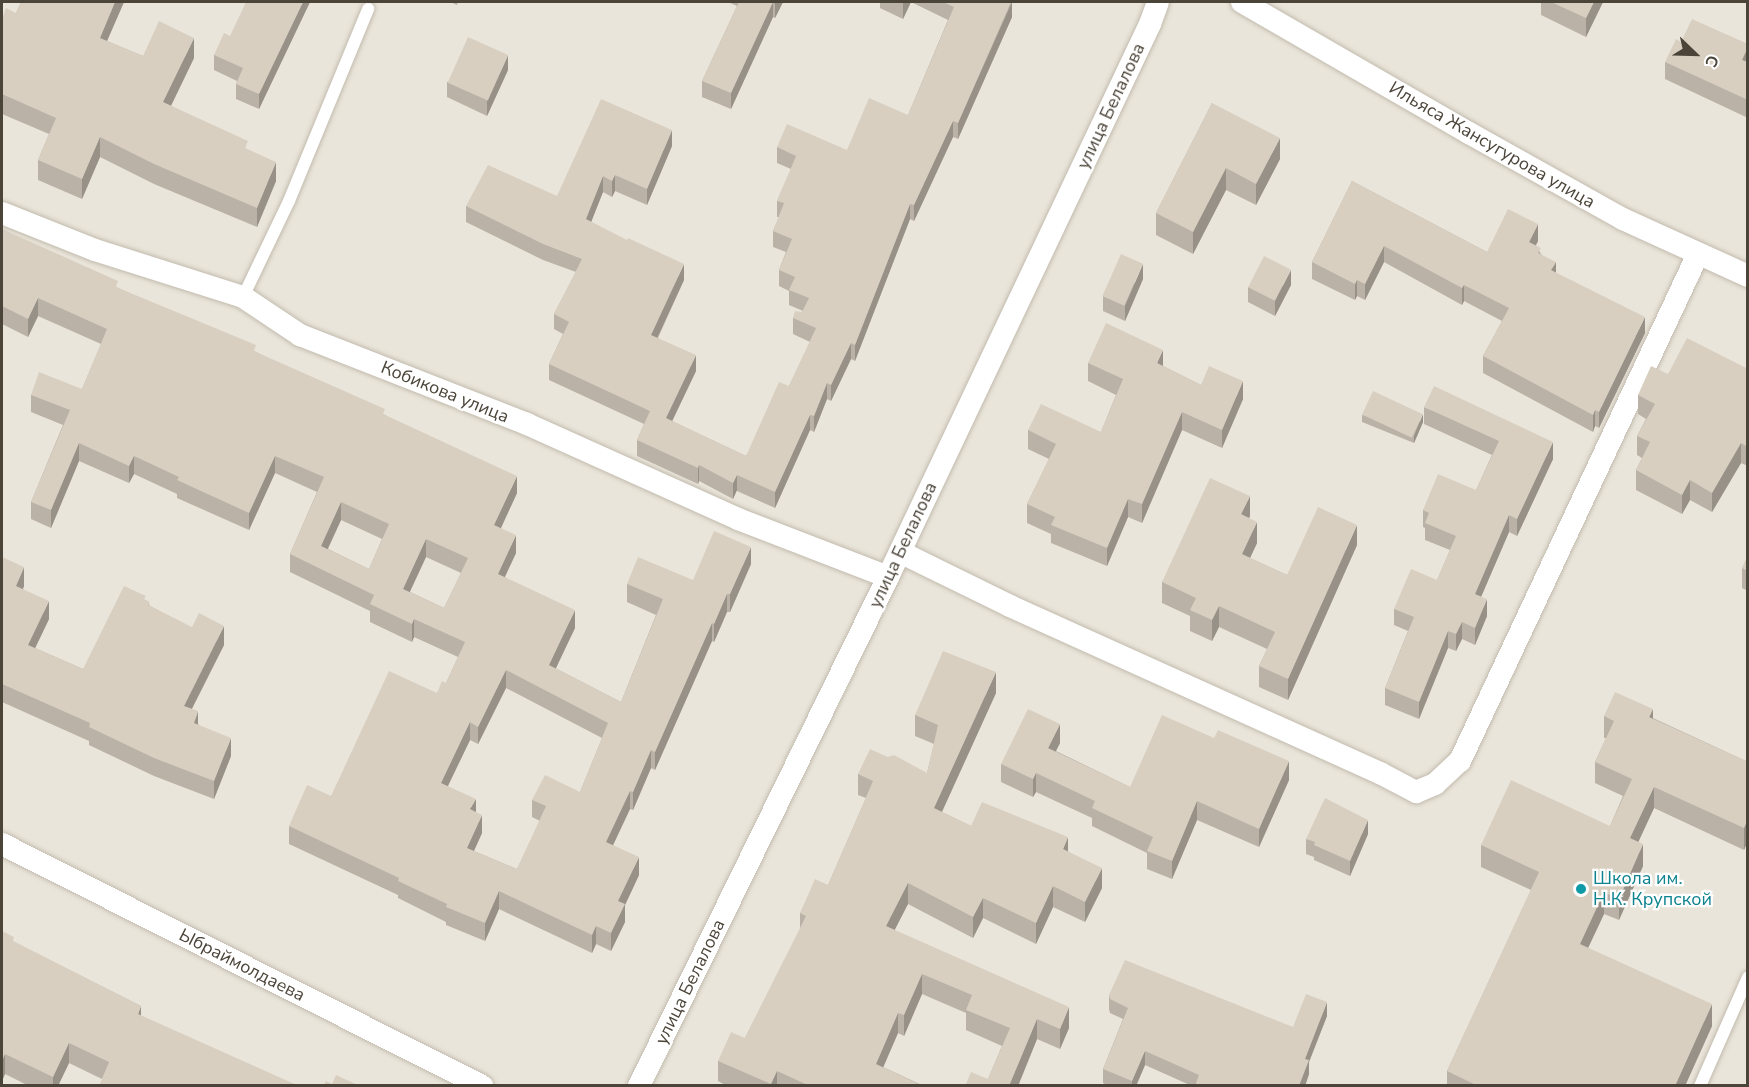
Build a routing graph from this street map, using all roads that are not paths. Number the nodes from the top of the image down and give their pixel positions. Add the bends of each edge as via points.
1 (1158, 2) edge
2 (1242, 2) edge
3 (368, 9) dead end
4 (2, 213) edge
5 (1698, 255) junction
6 (1748, 276) edge
7 (243, 297) junction
8 (900, 552) junction
9 (888, 577) junction
10 (2, 844) edge
11 (1748, 977) edge
12 (482, 1086) edge
13 (639, 1086) edge
14 (1700, 1086) edge

1 - 8 street, улица Белалова
2 - 5 street, Ильяса Жансугурова улица via 1540,174
3 - 7 lane via 289,201
4 - 7 street, Кобикова улица via 95,250
5 - 6 street, Ильяса Жансугурова улица
5 - 8 street via 1460,761 1435,783 1416,792
7 - 9 street, Кобикова улица via 300,335 526,424 738,519
8 - 9 street, улица Белалова
9 - 13 street, улица Белалова
10 - 12 street, Ыбраймолдаева
11 - 14 lane

